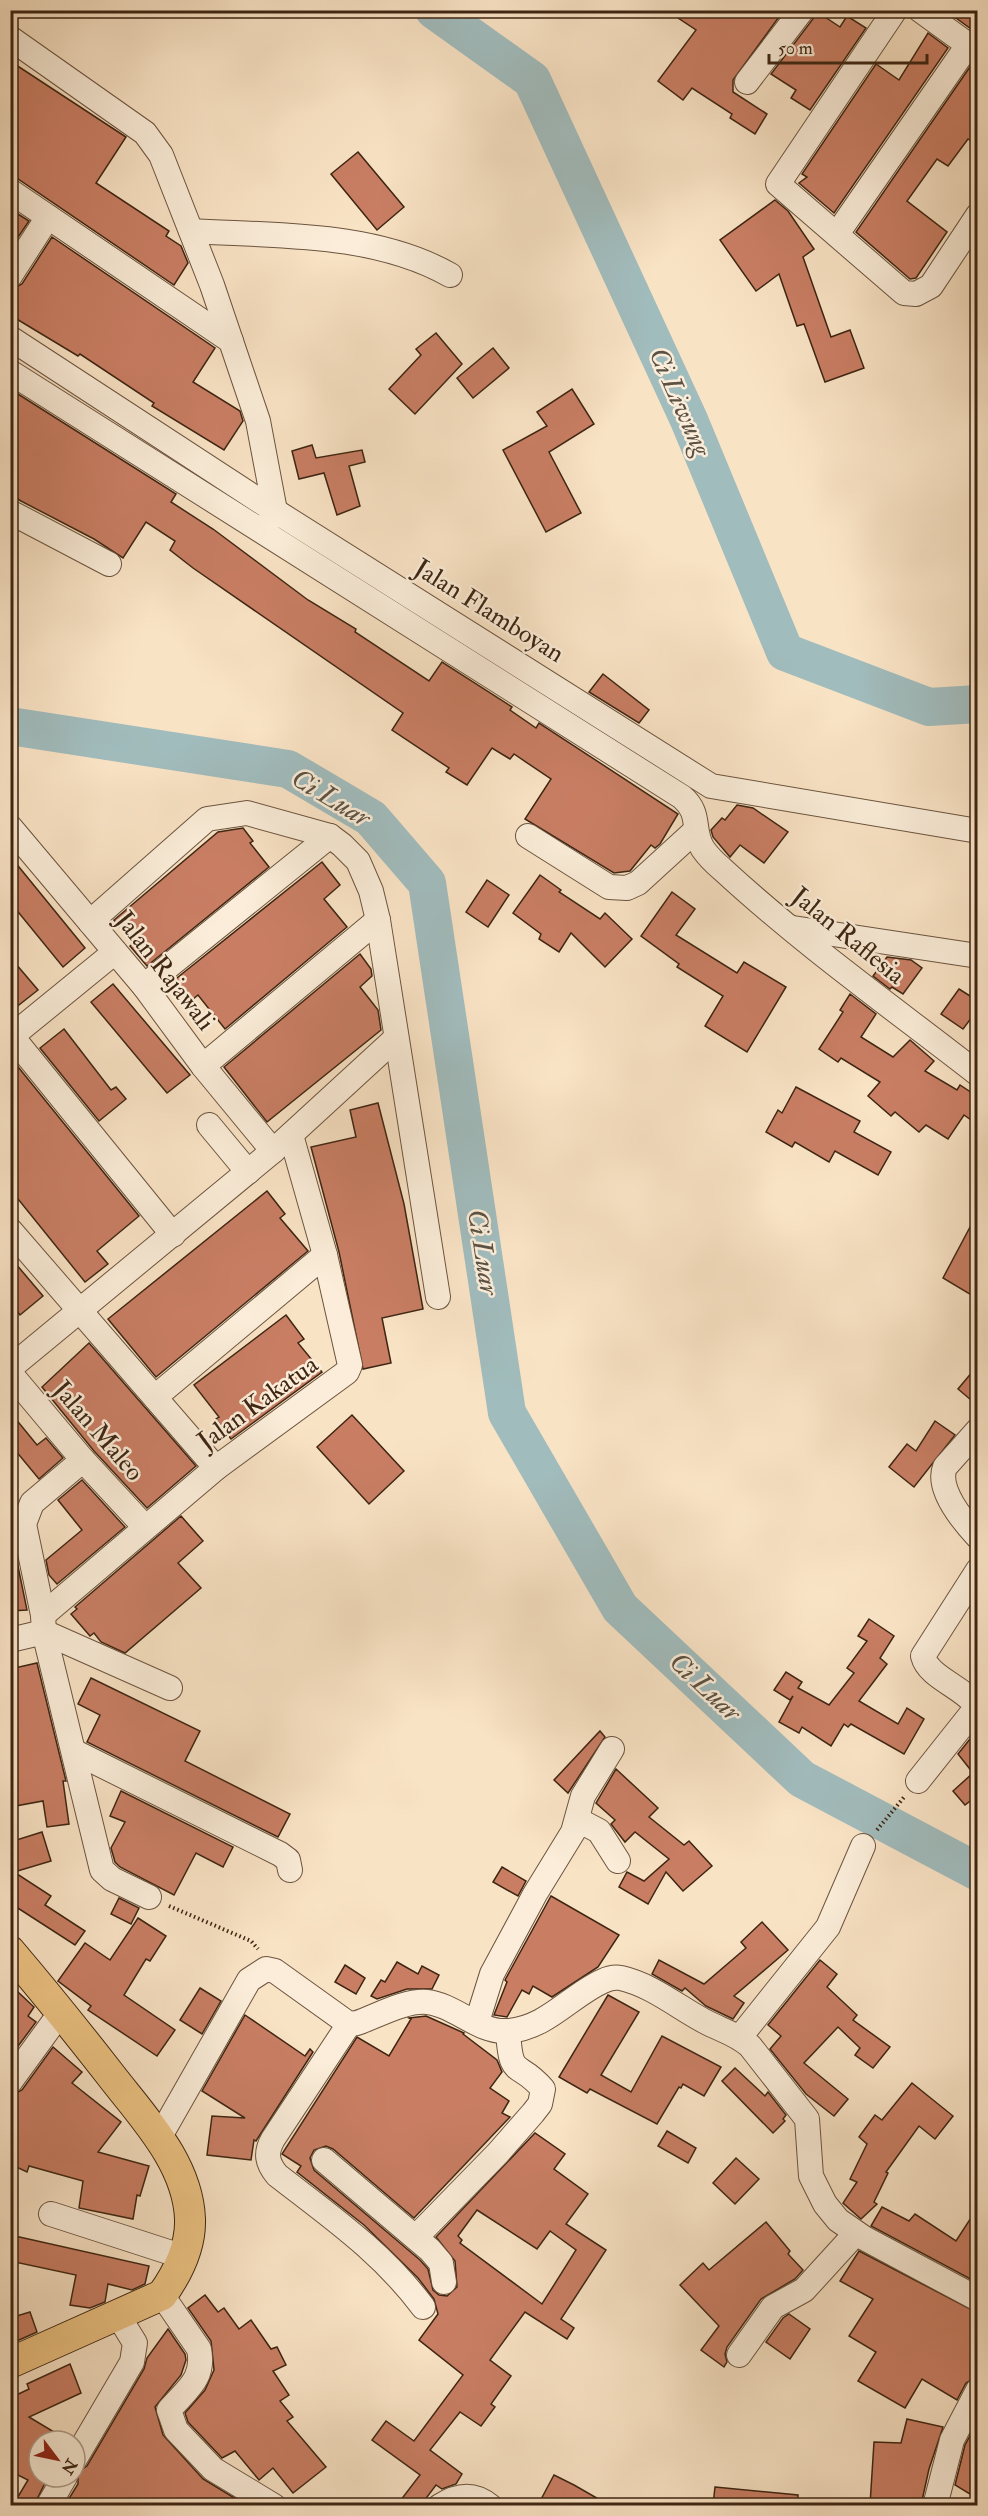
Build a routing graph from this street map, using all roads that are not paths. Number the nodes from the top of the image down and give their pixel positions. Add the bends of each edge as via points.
1 (895, 10) edge
2 (920, 10) edge
3 (801, 11) edge
4 (10, 38) edge
5 (973, 49) edge
6 (747, 82) dead end
7 (10, 190) edge
8 (978, 215) edge
9 (48, 217) junction
10 (191, 231) junction
11 (837, 234) junction
12 (450, 275) dead end
13 (10, 276) edge
14 (10, 338) edge
15 (231, 341) junction
16 (10, 372) edge
17 (275, 511) junction
18 (10, 512) edge
19 (262, 533) junction
20 (109, 564) dead end
21 (517, 662) junction
22 (505, 683) junction
23 (711, 786) junction
24 (696, 822) junction
25 (10, 827) edge
26 (978, 831) edge
27 (330, 836) junction
28 (528, 836) dead end
29 (378, 920) junction
30 (90, 922) junction
31 (791, 928) junction
32 (115, 952) junction
33 (978, 956) edge
34 (144, 986) junction
35 (11, 1035) edge
36 (395, 1039) junction
37 (203, 1066) junction
38 (978, 1074) edge
39 (209, 1125) dead end
40 (291, 1136) junction
41 (273, 1151) junction
42 (248, 1172) junction
43 (10, 1230) edge
44 (173, 1235) junction
45 (325, 1256) junction
46 (438, 1297) dead end
47 (80, 1309) junction
48 (10, 1368) edge
49 (10, 1373) edge
50 (155, 1397) junction
51 (978, 1430) edge
52 (83, 1460) junction
53 (216, 1468) junction
54 (144, 1526) junction
55 (978, 1538) edge
56 (978, 1570) edge
57 (43, 1624) junction
58 (10, 1640) edge
59 (170, 1688) dead end
60 (612, 1749) dead end
61 (75, 1752) junction
62 (918, 1781) road end
63 (578, 1820) junction
64 (863, 1846) road end
65 (618, 1861) dead end
66 (290, 1870) dead end
67 (149, 1897) road end
68 (10, 1951) edge
69 (61, 2012) junction
70 (477, 2022) junction
71 (349, 2024) junction
72 (508, 2031) junction
73 (740, 2037) junction
74 (10, 2082) edge
75 (159, 2138) junction
76 (324, 2160) dead end
77 (51, 2214) dead end
78 (856, 2233) junction
79 (416, 2237) junction
80 (184, 2257) junction
81 (444, 2282) dead end
82 (162, 2295) junction
83 (978, 2299) edge
84 (423, 2307) dead end
85 (119, 2317) junction
86 (739, 2355) dead end
87 (10, 2363) edge
88 (978, 2390) edge
89 (87, 2439) edge
90 (58, 2489) edge
91 (48, 2505) edge
92 (274, 2505) edge
93 (440, 2505) edge
94 (490, 2505) edge
95 (935, 2505) edge

1 - 11 street via 778,184
2 - 5 street
3 - 6 street
4 - 10 street via 145,133 161,154
5 - 11 street
7 - 9 street
8 - 11 street via 931,286 916,294 904,293 892,284
9 - 13 street
9 - 15 street
10 - 12 street via 352,243 414,259
10 - 15 street
14 - 17 street, Jalan Flamboyan
15 - 17 street via 258,421
16 - 19 street, Jalan Raflesia
17 - 19 street
17 - 21 street, Jalan Flamboyan
18 - 20 street
19 - 22 street, Jalan Raflesia
21 - 22 street
21 - 23 street, Jalan Flamboyan
22 - 24 street, Jalan Raflesia via 682,797
23 - 24 street
23 - 26 street, Jalan Flamboyan
24 - 28 street via 638,883 627,888 609,887
24 - 31 street, Jalan Raflesia via 703,849
25 - 30 street, Jalan Rajawali
27 - 29 street via 358,861 372,891
27 - 30 street via 247,813 207,819
27 - 34 street
29 - 36 street
29 - 37 street
30 - 32 street, Jalan Rajawali
31 - 33 street
31 - 38 street, Jalan Raflesia
32 - 34 street, Jalan Rajawali
32 - 35 street
34 - 37 street, Jalan Rajawali
35 - 44 street
36 - 40 street
36 - 46 street
37 - 41 street, Jalan Rajawali
39 - 42 street
40 - 41 street
40 - 45 street, Jalan Kakatua
41 - 42 street
42 - 44 street
43 - 47 street
44 - 47 street
45 - 50 street
45 - 53 street, Jalan Kakatua via 350,1365 347,1372
47 - 48 street
47 - 50 street
49 - 52 street, Jalan Maleo
50 - 53 street
51 - 55 street via 942,1474 943,1485
52 - 54 street, Jalan Maleo
52 - 57 street via 32,1503 26,1513 24,1524
53 - 54 street, Jalan Kakatua
54 - 57 street, Jalan Kakatua
56 - 62 street via 922,1656 924,1663 969,1695 975,1704
57 - 58 street
57 - 59 street
57 - 61 street
60 - 63 street via 583,1796
61 - 66 street via 280,1854 288,1860
61 - 67 street via 102,1870
63 - 65 street via 599,1831
63 - 70 street via 492,1974
64 - 73 street via 828,1927
68 - 69 main road
69 - 74 street
69 - 75 main road
70 - 71 street via 426,2002
70 - 72 street via 496,2031
71 - 75 street via 275,1971 266,1969 249,1980
71 - 84 street via 273,2139 268,2160 277,2175 375,2251
72 - 73 street via 550,2016 613,1977 647,1988
72 - 79 street via 509,2059 543,2089 540,2104
73 - 78 street via 807,2119 811,2176 825,2204
75 - 80 main road via 187,2198 190,2221
76 - 79 street
77 - 80 street
78 - 83 street
78 - 86 street via 804,2290 773,2307
79 - 81 street via 441,2264
80 - 82 main road
82 - 85 main road
82 - 92 street via 199,2349 201,2360 196,2380 169,2410 176,2430 213,2469
85 - 87 main road
85 - 89 street via 135,2343 132,2362
88 - 95 street via 952,2440
90 - 91 street
93 - 94 street via 472,2496

